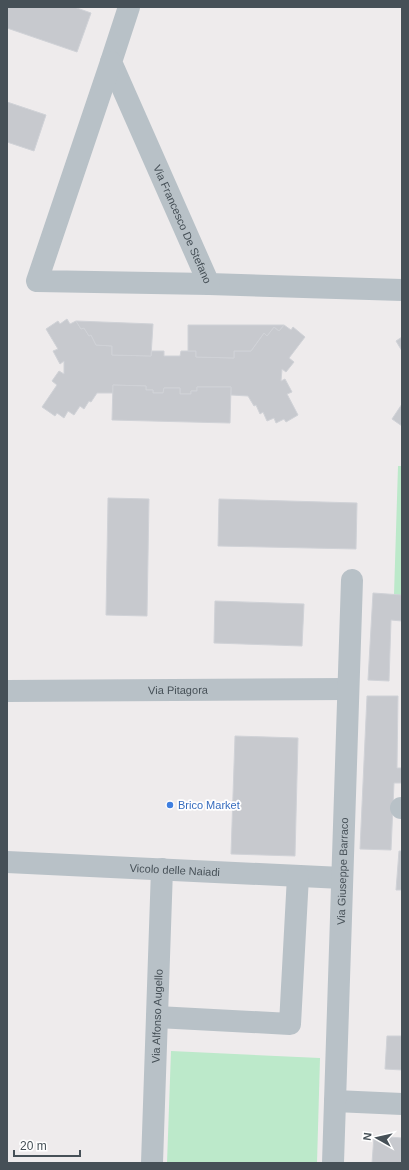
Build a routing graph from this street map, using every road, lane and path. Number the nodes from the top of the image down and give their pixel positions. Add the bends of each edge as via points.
1 (129, 7) edge
2 (111, 62) junction
3 (209, 284) junction
4 (402, 290) edge
5 (352, 580) dead end
6 (348, 689) junction
7 (7, 691) edge
8 (7, 862) edge
9 (162, 869) junction
10 (298, 876) junction
11 (342, 878) junction
12 (157, 1017) junction
13 (335, 1102) junction
14 (402, 1104) edge
15 (152, 1163) edge
16 (333, 1163) edge

1 - 2 street
2 - 3 street, Via Francesco De Stefano
2 - 3 street via 37,281
3 - 4 street, Via Francesco De Stefano
5 - 6 street, Via Giuseppe Barraco
6 - 7 street, Via Pitagora
6 - 11 street, Via Giuseppe Barraco
8 - 9 street, Vicolo delle Naiadi
9 - 10 street, Vicolo delle Naiadi
9 - 12 street, Via Alfonso Augello
10 - 11 street, Vicolo delle Naiadi
10 - 12 street via 290,1024
11 - 13 street, Via Giuseppe Barraco
12 - 15 street, Via Alfonso Augello
13 - 14 street
13 - 16 street, Via Giuseppe Barraco

